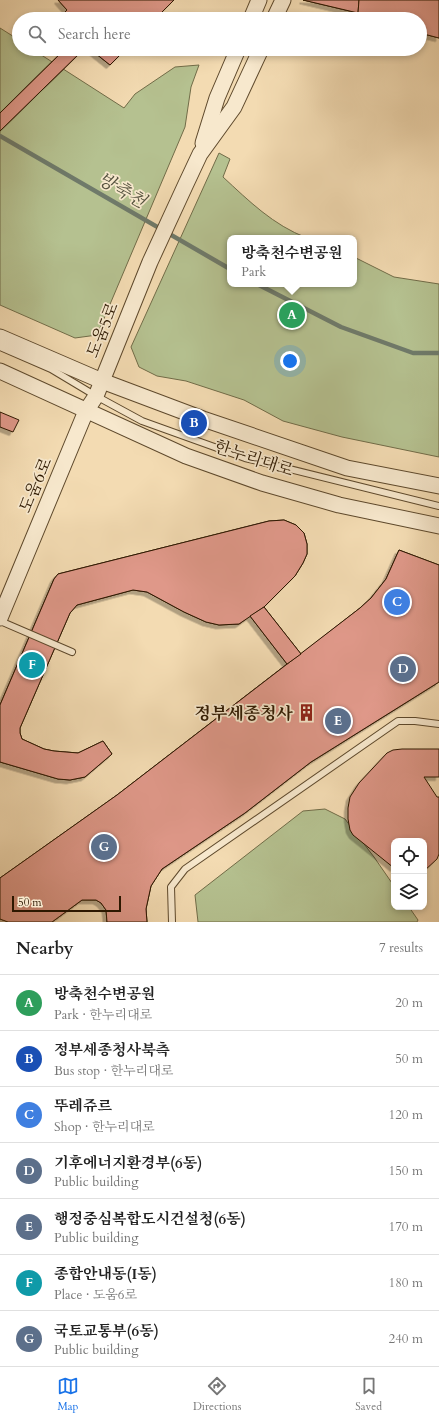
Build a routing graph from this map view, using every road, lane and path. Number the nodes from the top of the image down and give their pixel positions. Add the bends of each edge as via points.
1 (259, 0) edge
2 (283, 0) edge
3 (254, 12) edge
4 (277, 12) edge
5 (235, 56) edge
6 (258, 56) edge
7 (200, 154) junction
8 (0, 336) edge
9 (0, 347) edge
10 (0, 372) edge
11 (102, 381) junction
12 (96, 396) junction
13 (86, 411) junction
14 (439, 486) edge
15 (439, 506) edge
16 (439, 526) edge
17 (0, 620) edge
18 (72, 652) dead end
19 (439, 724) edge
20 (172, 922) edge

1 - 3 street
2 - 4 street
5 - 7 street via 217,98
6 - 7 street via 234,107
7 - 11 street, 도움5로 via 150,262
8 - 11 street, 한누리대로
9 - 12 lane via 51,370
10 - 13 street, 한누리대로
11 - 12 street, 도움5로
11 - 14 street, 한누리대로 via 203,419 347,468
12 - 13 street, 도움5로
12 - 15 lane via 142,421 245,458
13 - 16 street, 한누리대로 via 186,456 262,483 339,505
13 - 17 street, 도움6로
17 - 18 lane
19 - 20 lane via 398,721 185,869 171,887

